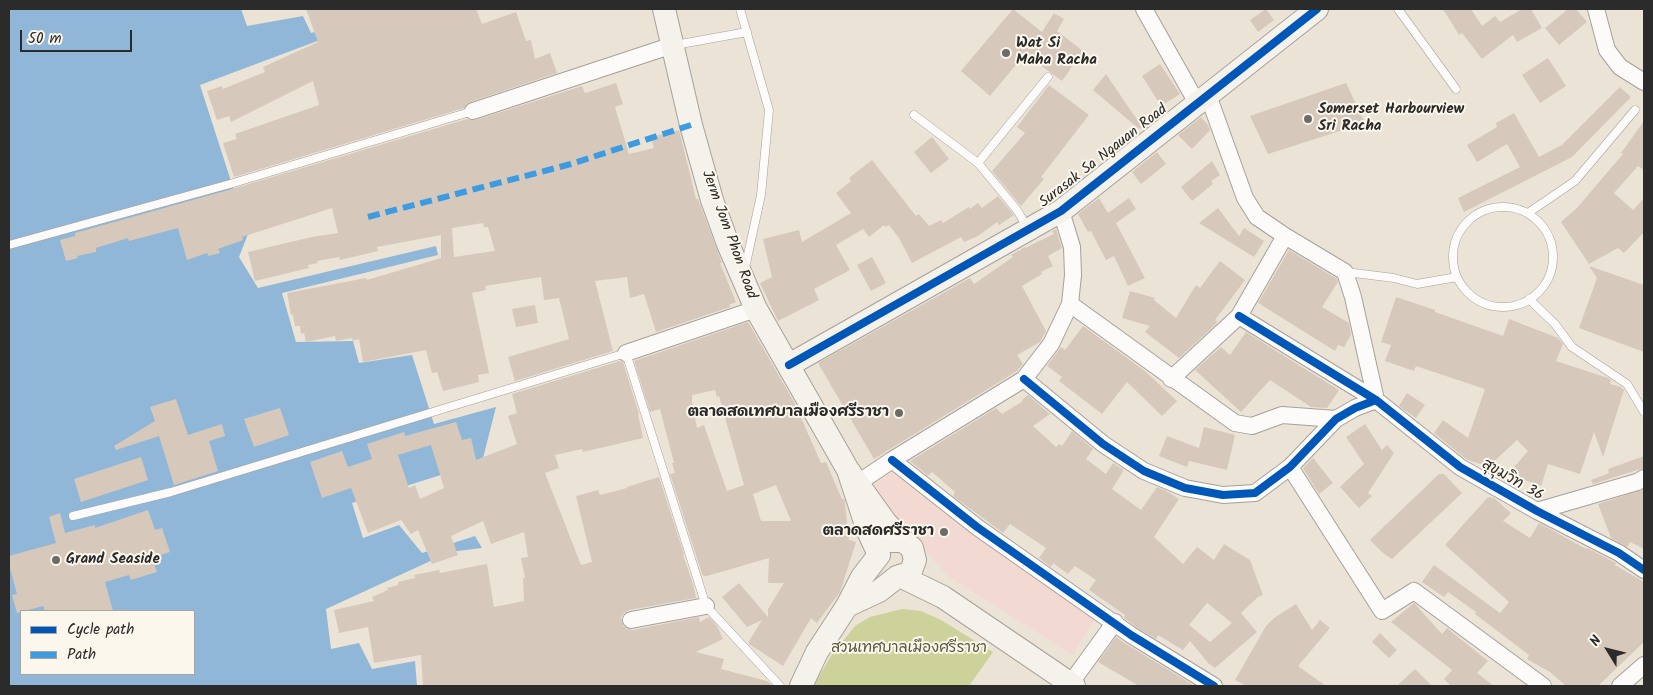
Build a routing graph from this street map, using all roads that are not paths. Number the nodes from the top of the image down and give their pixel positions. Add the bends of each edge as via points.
1 (664, 9) edge
2 (740, 9) edge
3 (1144, 9) edge
4 (1318, 9) edge
5 (1398, 9) edge
6 (1596, 9) edge
7 (747, 32) junction
8 (673, 46) junction
9 (1048, 78) dead end
10 (1644, 82) edge
11 (1456, 89) dead end
12 (1202, 99) junction
13 (473, 110) joint
14 (1635, 110) dead end
15 (914, 115) dead end
16 (978, 163) junction
17 (1061, 211) junction
18 (1528, 213) junction
19 (1029, 230) junction
20 (1285, 236) junction
21 (9, 245) edge
22 (1345, 272) junction
23 (1457, 277) junction
24 (1529, 300) junction
25 (1070, 304) junction
26 (756, 309) junction
27 (1239, 316) junction
28 (626, 353) junction
29 (789, 365) junction
30 (1024, 379) junction
31 (1171, 379) junction
32 (1376, 400) junction
33 (1644, 412) edge
34 (1336, 419) junction
35 (892, 460) junction
36 (1290, 467) junction
37 (853, 477) junction
38 (1644, 478) edge
39 (1537, 511) junction
40 (73, 516) dead end
41 (865, 523) junction
42 (910, 548) junction
43 (879, 555) junction
44 (1644, 570) edge
45 (899, 577) junction
46 (861, 579) junction
47 (943, 597) junction
48 (706, 606) junction
49 (847, 606) junction
50 (631, 620) dead end
51 (1115, 622) junction
52 (1644, 665) edge
53 (1071, 685) edge
54 (780, 686) edge
55 (801, 686) edge
56 (1214, 686) edge
57 (1543, 686) edge
58 (1620, 686) edge

1 - 8 main road, Jerm Jom Phon Road
2 - 7 lane
3 - 12 street
4 - 12 main road, Surasak Sa Ngauan Road
5 - 11 lane
6 - 10 street via 1607,50 1620,67
7 - 8 lane
7 - 26 lane via 769,110 761,195 745,269
8 - 13 street
8 - 26 main road, Jerm Jom Phon Road via 712,200
9 - 16 lane
12 - 17 main road, Surasak Sa Ngauan Road
12 - 20 street via 1245,198 1257,217
13 - 21 lane via 230,184
14 - 18 lane via 1575,182
15 - 16 lane
16 - 19 lane via 1017,210
17 - 19 main road, Surasak Sa Ngauan Road
17 - 25 street via 1072,247
18 - 23 lane via 1513,207 1496,207 1479,212 1466,223 1456,238 1453,254
18 - 24 lane via 1541,223 1550,237 1553,252 1552,269 1546,284
19 - 29 main road, Surasak Sa Ngauan Road
20 - 22 street
20 - 27 street
22 - 23 lane via 1417,284
22 - 32 street
23 - 24 lane via 1462,287 1488,306 1504,308
24 - 33 lane via 1572,347 1627,384
25 - 30 street via 1051,344
25 - 31 street
26 - 28 street
26 - 29 main road, Jerm Jom Phon Road
27 - 31 street
27 - 32 street, สุขุมวิท 36
28 - 40 lane via 171,492
28 - 48 lane
29 - 37 main road, Jerm Jom Phon Road
30 - 35 street
30 - 36 street via 1103,444 1144,471 1185,488 1223,495 1255,493
31 - 34 street via 1235,423 1252,426 1282,415
32 - 34 street
32 - 39 street, สุขุมวิท 36 via 1460,467
34 - 36 street
35 - 37 street
35 - 51 street via 977,527
36 - 57 street via 1382,611 1414,591
37 - 41 main road, Jerm Jom Phon Road
37 - 42 main road, Jerm Jom Phon Road via 886,523
38 - 39 street
39 - 44 street, สุขุมวิท 36 via 1619,553
41 - 43 main road, Jerm Jom Phon Road
41 - 46 main road
42 - 43 main road via 897,540 891,541
42 - 45 main road via 915,560 910,571
42 - 47 main road, Jerm Jom Phon Road via 936,582
43 - 45 main road via 884,571
43 - 46 main road
45 - 47 main road
45 - 49 main road
46 - 49 main road
47 - 53 main road
48 - 50 street
48 - 54 lane
49 - 55 main road via 817,652
51 - 53 street
51 - 56 street
52 - 58 street

